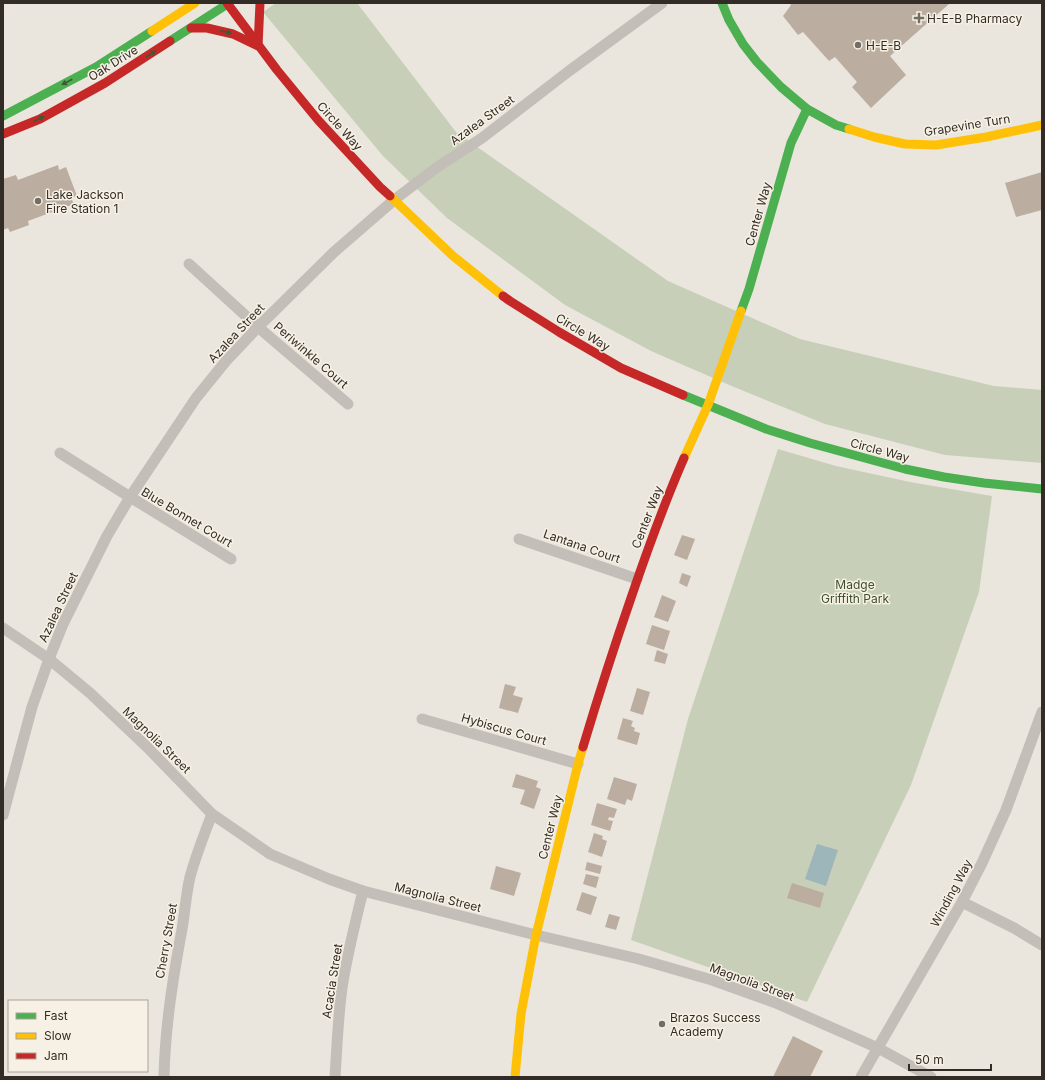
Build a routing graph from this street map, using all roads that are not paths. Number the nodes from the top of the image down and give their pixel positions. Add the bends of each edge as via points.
1 (179, 3) edge
2 (195, 3) edge
3 (228, 3) edge
4 (260, 3) edge
5 (662, 3) edge
6 (722, 3) edge
7 (173, 17) junction
8 (191, 28) junction
9 (258, 46) junction
10 (101, 75) junction
11 (16, 109) junction
12 (807, 109) junction
13 (3, 116) edge
14 (1042, 125) edge
15 (21, 126) junction
16 (3, 134) edge
17 (394, 200) junction
18 (189, 264) dead end
19 (258, 326) junction
20 (348, 404) dead end
21 (708, 405) junction
22 (60, 453) dead end
23 (1042, 488) edge
24 (130, 497) junction
25 (519, 539) dead end
26 (231, 559) dead end
27 (637, 579) junction
28 (3, 628) edge
29 (49, 660) junction
30 (1042, 712) edge
31 (422, 719) dead end
32 (1038, 734) edge
33 (578, 764) junction
34 (212, 814) junction
35 (3, 815) edge
36 (363, 891) junction
37 (962, 902) junction
38 (536, 935) junction
39 (1042, 945) edge
40 (878, 1048) junction
41 (164, 1077) edge
42 (335, 1077) edge
43 (515, 1077) edge
44 (861, 1077) edge
45 (931, 1077) edge

1 - 7 street
2 - 7 street, Oak Drive
3 - 8 street, Oak Drive
3 - 9 street, Circle Way
4 - 9 street
5 - 17 street, Azalea Street via 482,138
6 - 12 street via 743,44 757,62 780,87
7 - 10 street, Oak Drive
8 -> 9 street via 207,28 233,34
10 -> 8 street, Oak Drive
9 - 17 street, Circle Way via 318,120
10 -> 11 street, Oak Drive
15 -> 10 street, Oak Drive via 40,119
11 - 13 street, Oak Drive
11 - 15 street
12 - 14 street, Grapevine Turn via 836,125 905,144 936,145
12 - 21 street, Center Way via 791,143 749,289
15 - 16 street, Oak Drive
17 - 19 street, Azalea Street via 333,253
17 - 21 street, Circle Way via 453,256 510,300 559,332 621,368
18 - 19 street, Periwinkle Court
19 - 20 street, Periwinkle Court
19 - 24 street, Azalea Street via 196,398
21 - 23 street, Circle Way via 766,429 905,469 964,480
21 - 27 street, Center Way via 671,488
22 - 24 street, Blue Bonnet Court
24 - 26 street, Blue Bonnet Court
24 - 29 street, Azalea Street via 82,585
25 - 27 street, Lantana Court
27 - 33 street, Center Way
28 - 29 street, Magnolia Street
29 - 34 street, Magnolia Street via 90,693
29 - 35 street, Azalea Street via 32,707
30 - 32 street, Winding Way
31 - 33 street, Hybiscus Court
32 - 37 street, Winding Way via 1006,810
33 - 38 street, Center Way
34 - 36 street, Magnolia Street via 270,854
34 - 41 street, Cherry Street via 190,878 167,1023
36 - 38 street, Magnolia Street
36 - 42 street, Acacia Street via 342,988
37 - 39 street
37 - 40 street, Winding Way
38 - 40 street, Magnolia Street via 639,959 712,980 776,1003
38 - 43 street, Center Way via 521,1014
40 - 44 street, Winding Way
40 - 45 street, Magnolia Street

